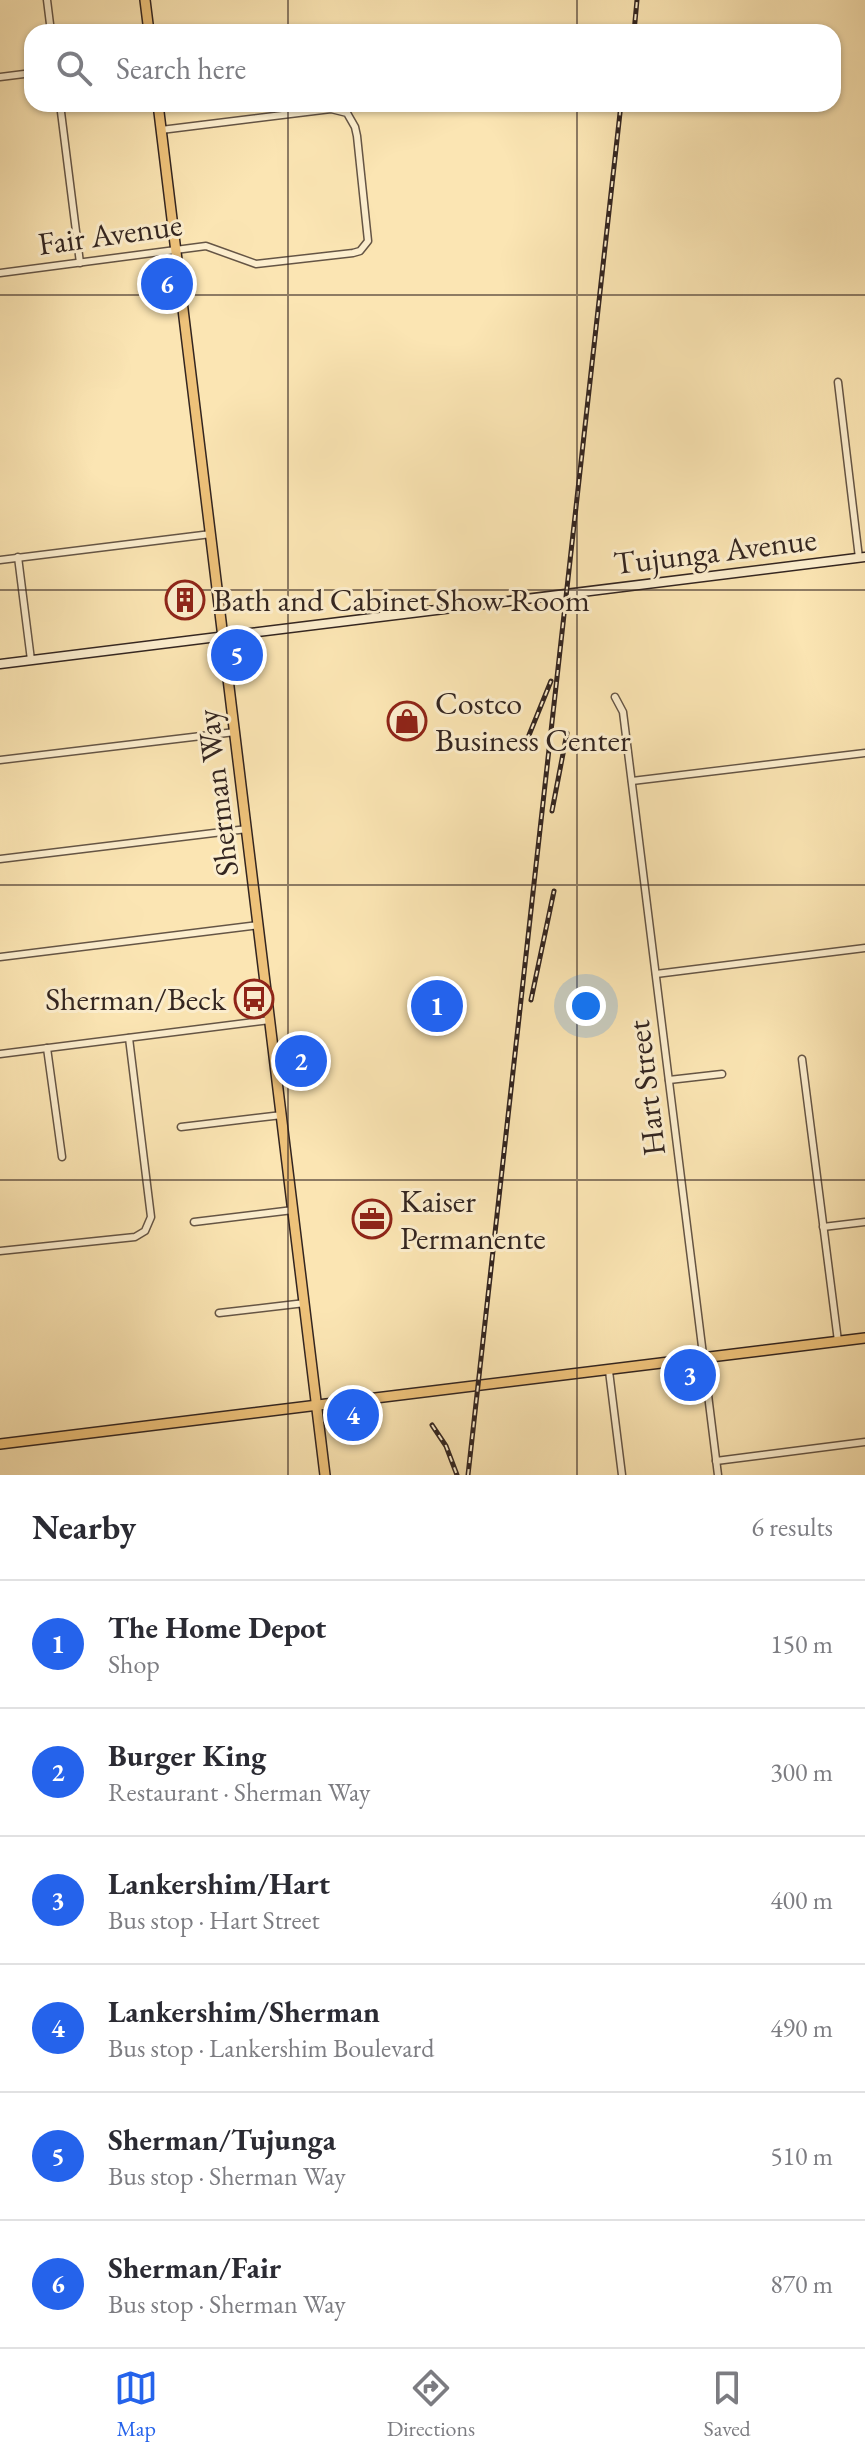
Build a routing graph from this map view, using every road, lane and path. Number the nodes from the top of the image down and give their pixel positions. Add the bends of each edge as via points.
1 (47, 0) edge
2 (145, 0) edge
3 (50, 24) edge
4 (148, 24) edge
5 (24, 74) edge
6 (0, 77) edge
7 (61, 112) edge
8 (159, 112) edge
9 (307, 112) edge
10 (345, 112) edge
11 (161, 130) junction
12 (176, 250) junction
13 (80, 263) junction
14 (0, 273) edge
15 (838, 382) dead end
16 (211, 534) junction
17 (18, 557) junction
18 (862, 557) edge
19 (0, 560) edge
20 (224, 635) junction
21 (31, 660) junction
22 (0, 664) edge
23 (615, 697) dead end
24 (235, 732) junction
25 (865, 753) edge
26 (0, 760) edge
27 (632, 781) junction
28 (247, 829) junction
29 (0, 859) edge
30 (259, 925) junction
31 (865, 948) edge
32 (0, 957) edge
33 (656, 974) junction
34 (270, 1020) junction
35 (129, 1038) junction
36 (47, 1048) junction
37 (0, 1054) edge
38 (802, 1059) dead end
39 (722, 1074) dead end
40 (669, 1080) junction
41 (282, 1115) junction
42 (181, 1127) dead end
43 (62, 1157) dead end
44 (293, 1210) junction
45 (194, 1222) dead end
46 (865, 1222) edge
47 (823, 1227) junction
48 (0, 1251) edge
49 (305, 1303) junction
50 (219, 1313) dead end
51 (865, 1338) edge
52 (838, 1342) junction
53 (703, 1359) junction
54 (609, 1371) junction
55 (317, 1407) junction
56 (865, 1442) edge
57 (0, 1444) edge
58 (716, 1461) junction
59 (325, 1475) edge
60 (622, 1475) edge
61 (718, 1475) edge

1 - 3 street
2 - 4 main road
5 - 6 street
7 - 13 street
8 - 11 main road, Sherman Way
9 - 11 street, Fair Avenue
10 - 12 street, Fair Avenue via 357,136 369,234 365,246 353,253 263,264 213,247
11 - 12 main road, Sherman Way
12 - 13 street, Fair Avenue
12 - 16 main road, Sherman Way
13 - 14 street, Fair Avenue
15 - 18 street
16 - 17 street
16 - 20 main road, Sherman Way
17 - 19 street
17 - 21 street
18 - 20 street, Tujunga Avenue
20 - 21 street, Tujunga Avenue
20 - 24 main road, Sherman Way
21 - 22 street, Tujunga Avenue
23 - 27 street, Hart Street via 623,712
24 - 26 street
24 - 28 main road, Sherman Way
25 - 27 street
27 - 33 street, Hart Street
28 - 29 street
28 - 30 main road, Sherman Way
30 - 32 street
30 - 34 main road, Sherman Way
31 - 33 street
33 - 40 street, Hart Street
34 - 35 street
34 - 41 main road, Sherman Way
35 - 36 street
35 - 48 street via 151,1217 145,1231 135,1237
36 - 37 street
36 - 43 street
38 - 47 street
39 - 40 street
40 - 53 street, Hart Street
41 - 42 street
41 - 44 main road, Sherman Way
44 - 45 street
44 - 49 main road, Sherman Way
46 - 47 street
47 - 52 street
49 - 50 street
49 - 55 main road, Sherman Way
51 - 52 main road
52 - 53 main road
53 - 54 main road
53 - 58 street, Hart Street
54 - 55 main road
54 - 60 street
55 - 57 main road
55 - 59 main road, Sherman Way
56 - 58 street
58 - 61 street, Hart Street

